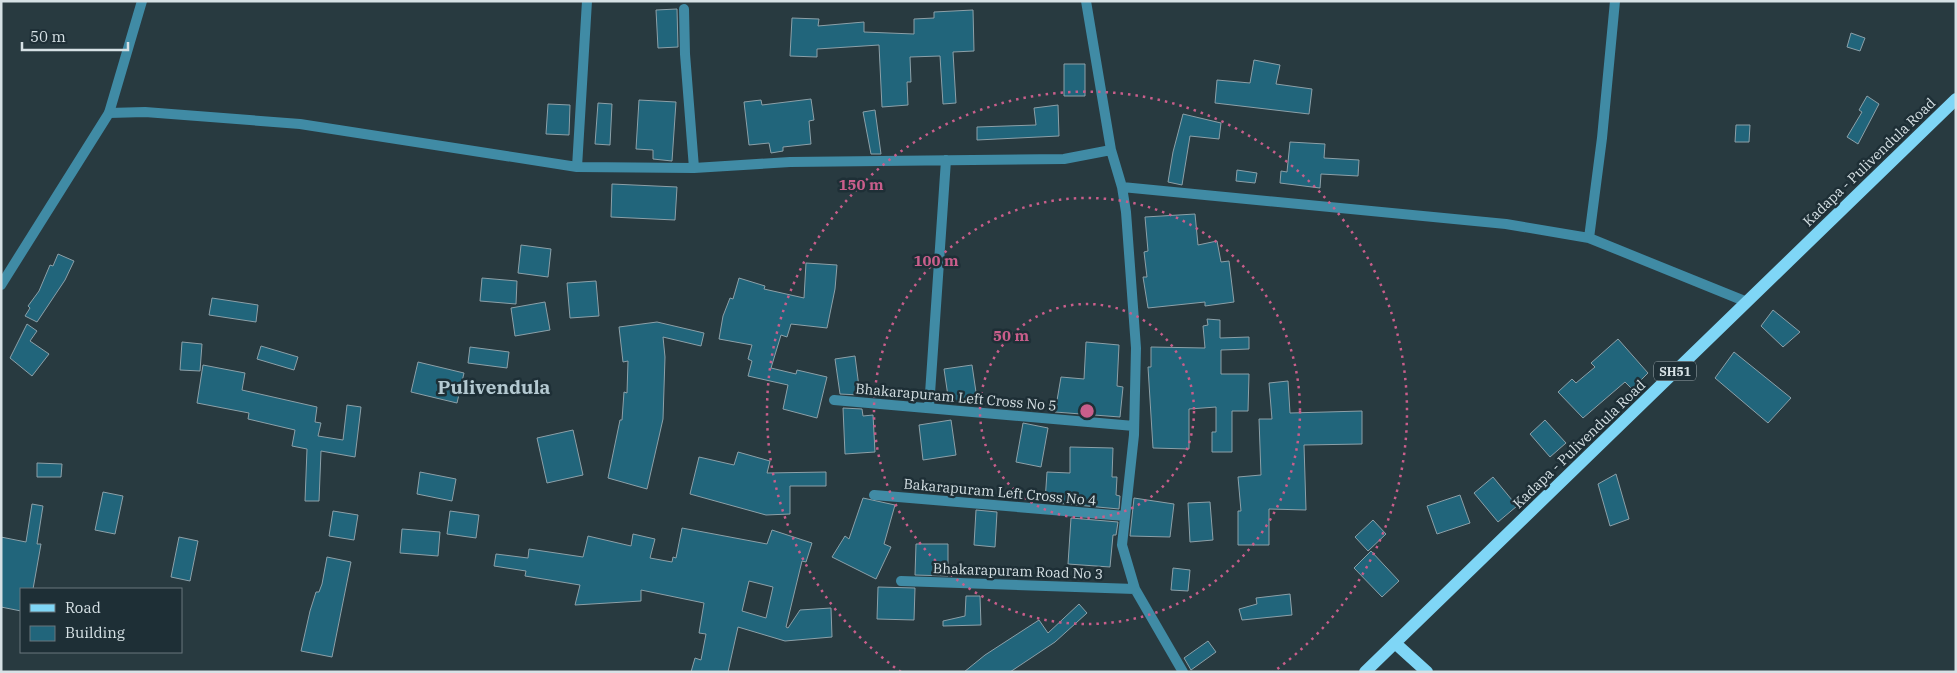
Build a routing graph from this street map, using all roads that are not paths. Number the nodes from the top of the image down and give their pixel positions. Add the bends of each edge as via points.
1 (142, 1) edge
2 (587, 1) edge
3 (1086, 1) edge
4 (1615, 1) edge
5 (684, 9) dead end
6 (1956, 99) edge
7 (109, 113) junction
8 (1111, 150) junction
9 (946, 160) junction
10 (577, 167) junction
11 (694, 168) junction
12 (1122, 187) junction
13 (1589, 238) junction
14 (1, 285) edge
15 (1747, 302) junction
16 (834, 400) dead end
17 (929, 408) junction
18 (1134, 426) junction
19 (874, 496) dead end
20 (1125, 516) junction
21 (901, 581) dead end
22 (1134, 589) junction
23 (1395, 643) junction
24 (1183, 672) edge
25 (1365, 672) edge
26 (1428, 672) edge

1 - 7 street
2 - 10 street
3 - 8 street
4 - 13 street
5 - 11 street
6 - 15 main road, Kadapa - Pulivendula Road / SH51
7 - 10 street via 145,112 300,124
7 - 14 street
8 - 9 street via 1064,158
8 - 12 street
9 - 11 street via 790,162
9 - 17 street
10 - 11 street
12 - 13 street via 1506,224
12 - 18 street via 1136,348
13 - 15 street
15 - 23 main road, Kadapa - Pulivendula Road / SH51
16 - 17 street, Bhakarapuram Left Cross No 5
17 - 18 street, Bhakarapuram Left Cross No 5
18 - 20 street
19 - 20 street, Bakarapuram Left Cross No 4
20 - 22 street via 1122,545
21 - 22 street, Bhakarapuram Road No 3
22 - 24 street
23 - 25 main road, SH51
23 - 26 main road

